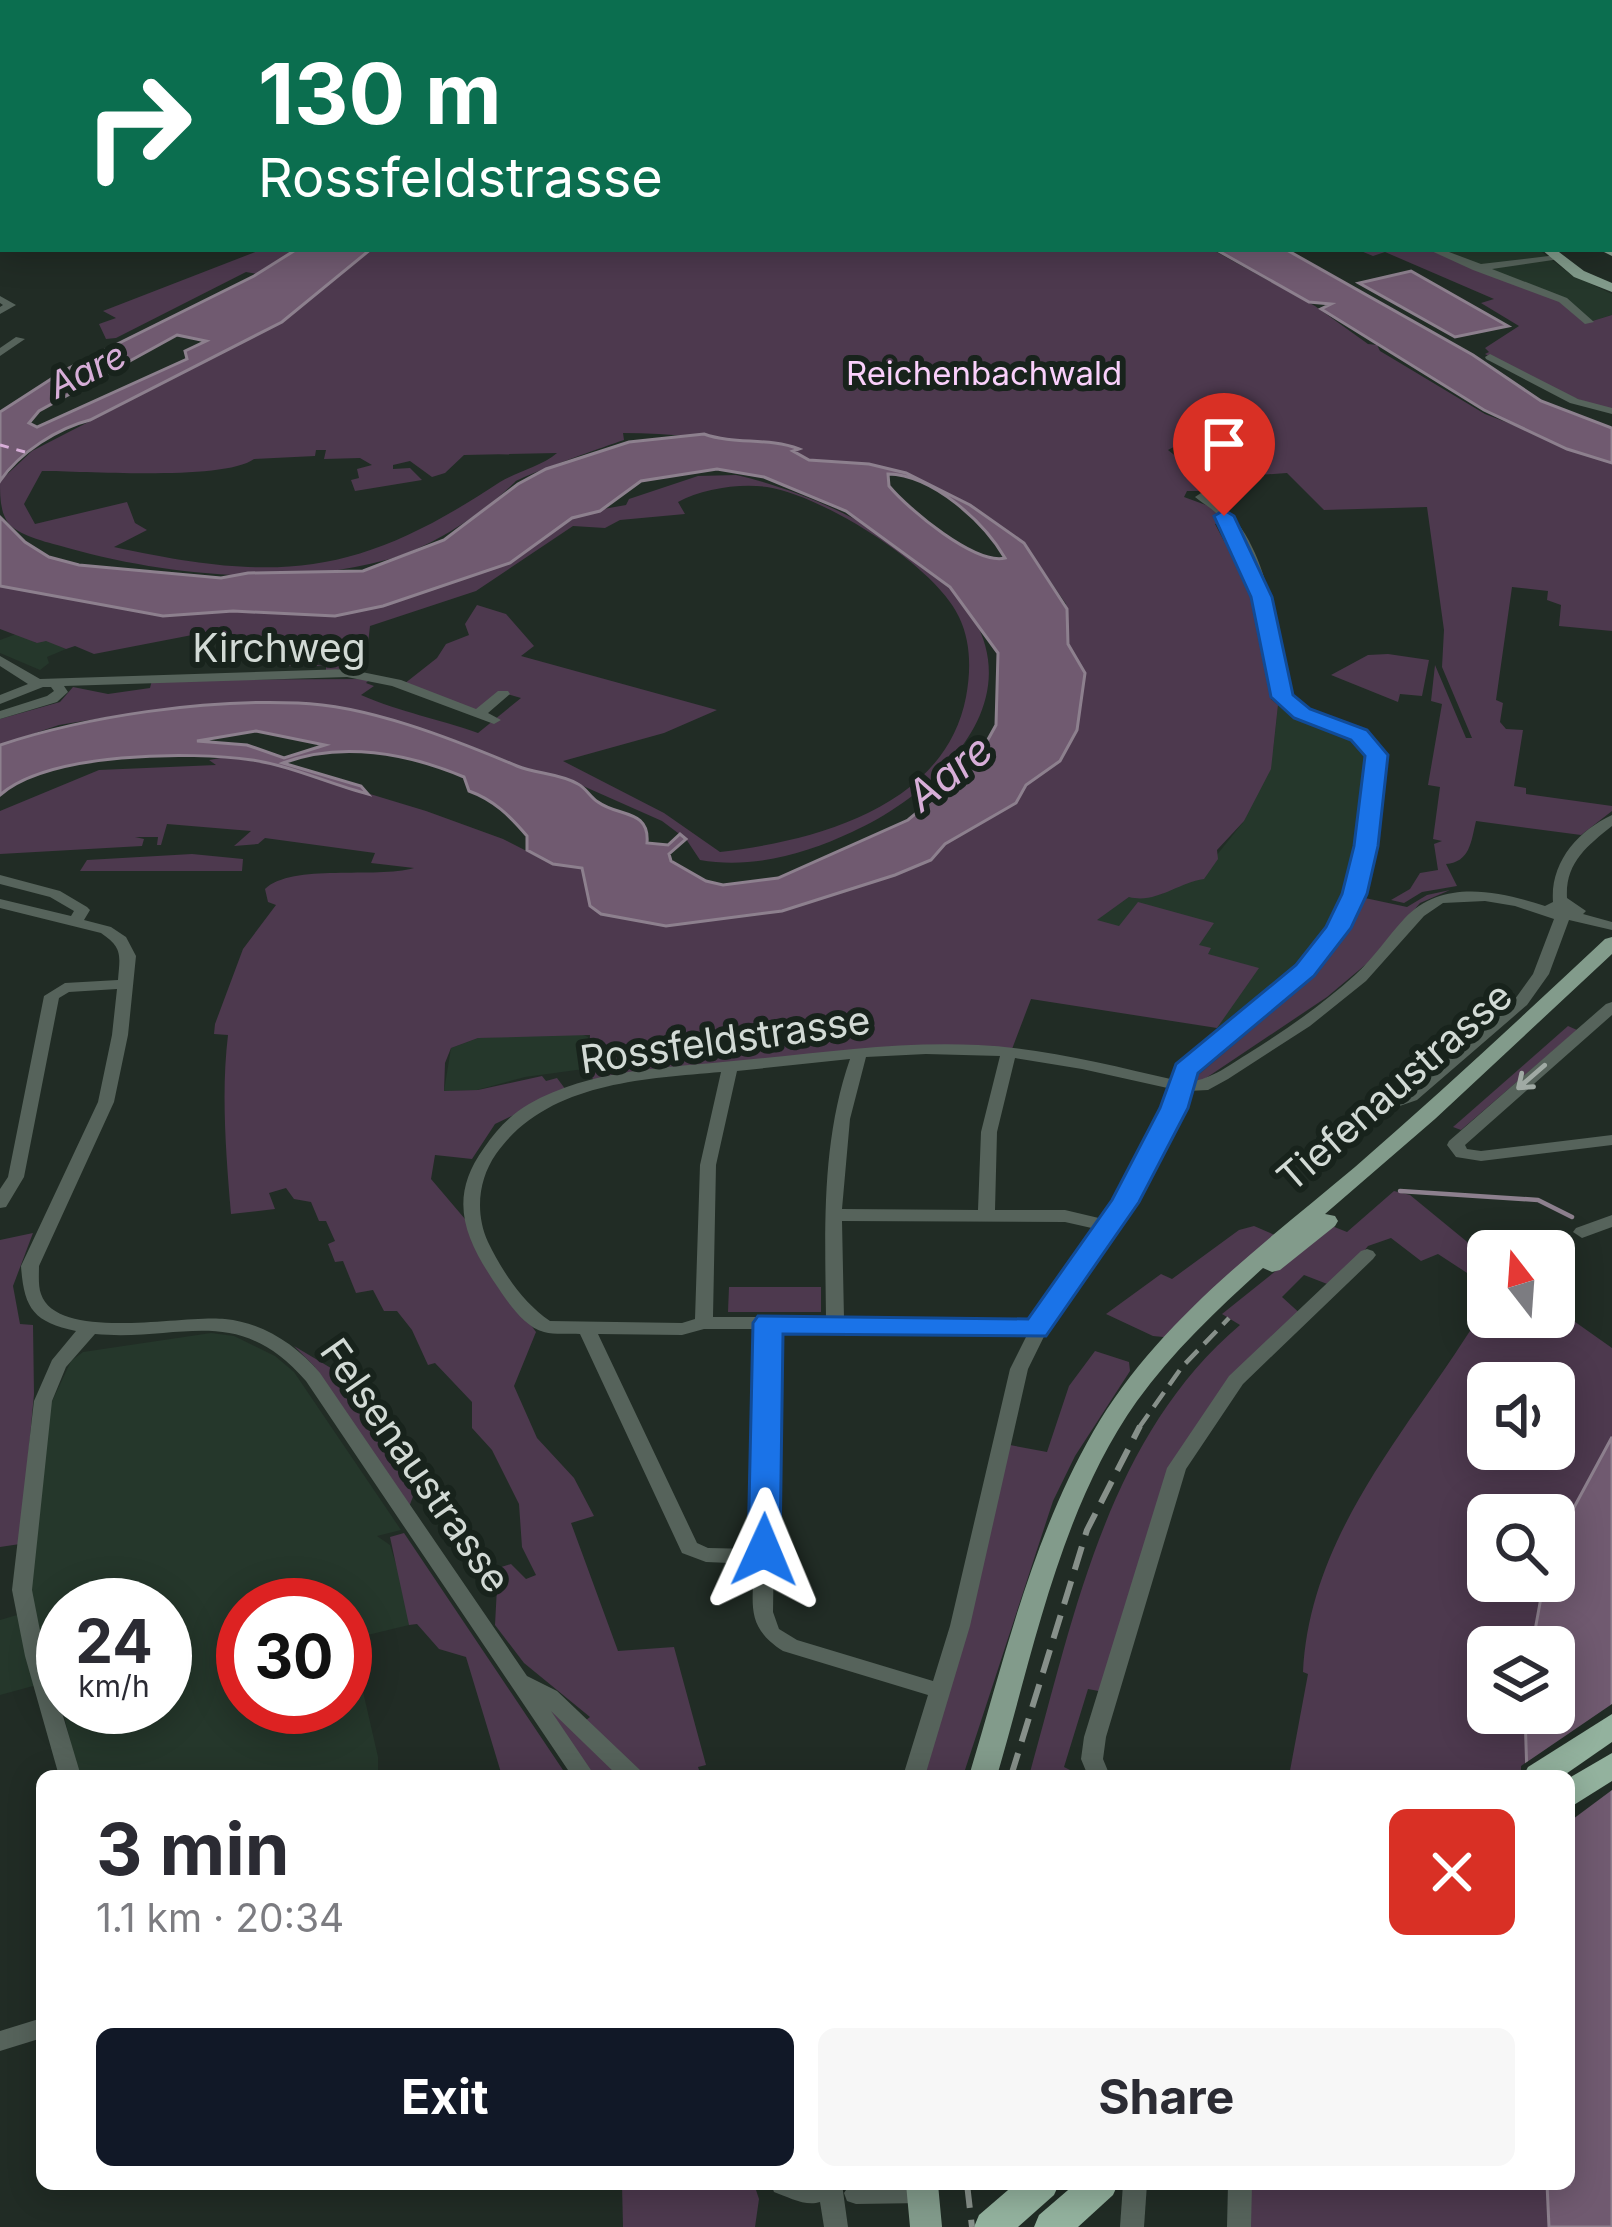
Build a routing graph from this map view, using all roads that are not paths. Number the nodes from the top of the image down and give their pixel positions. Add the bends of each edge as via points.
1 (1439, 252) edge
2 (1550, 253) edge
3 (1475, 268) junction
4 (1612, 288) edge
5 (0, 299) edge
6 (0, 311) edge
7 (1589, 322) dead end
8 (0, 332) edge
9 (0, 353) edge
10 (1490, 357) dead end
11 (1612, 411) edge
12 (1201, 496) dead end
13 (0, 660) edge
14 (38, 684) junction
15 (57, 686) junction
16 (503, 694) dead end
17 (0, 700) edge
18 (478, 714) junction
19 (0, 715) edge
20 (494, 721) dead end
21 (1612, 819) edge
22 (0, 879) edge
23 (0, 903) edge
24 (1564, 911) junction
25 (76, 920) junction
26 (1611, 929) edge
27 (1612, 962) edge
28 (125, 984) junction
29 (1612, 1007) edge
30 (860, 1052) junction
31 (1009, 1052) junction
32 (730, 1067) junction
33 (1181, 1086) junction
34 (1391, 1104) dead end
35 (1612, 1140) edge
36 (0, 1203) edge
37 (834, 1215) junction
38 (987, 1215) junction
39 (1612, 1221) edge
40 (1108, 1226) junction
41 (1582, 1232) dead end
42 (1367, 1255) dead end
43 (1229, 1288) junction
44 (704, 1323) junction
45 (768, 1323) junction
46 (835, 1323) junction
47 (587, 1328) junction
48 (1036, 1329) junction
49 (88, 1330) junction
50 (764, 1557) junction
51 (518, 1681) junction
52 (941, 1691) junction
53 (1612, 1726) edge
54 (1612, 1766) edge
55 (68, 1770) edge
56 (580, 1770) edge
57 (626, 1770) edge
58 (916, 1770) edge
59 (985, 1770) edge
60 (1097, 1770) edge
61 (1548, 1770) edge
62 (1575, 1792) edge
63 (36, 2030) edge
64 (0, 2041) edge
65 (821, 2190) edge
66 (900, 2190) edge
67 (922, 2190) edge
68 (1034, 2190) edge
69 (1093, 2190) edge
70 (1135, 2190) edge
71 (1240, 2190) edge
72 (856, 2194) dead end
73 (836, 2227) edge
74 (926, 2227) edge
75 (992, 2227) edge
76 (1052, 2227) edge
77 (1132, 2227) edge
78 (1239, 2227) edge

1 - 3 street
2 - 3 street
2 - 4 main road
3 - 7 street via 1563,300
5 - 6 street via 11,305
8 - 9 street via 20,339
10 - 11 street via 1574,401
12 - 33 street via 1218,506 1244,549 1286,703 1359,735 1377,759 1362,870 1338,928 1294,982 1191,1064
13 - 14 street
14 - 15 street
14 - 17 street
15 - 18 street, Kirchweg via 347,673
15 - 19 street via 52,699
16 - 18 street
18 - 20 street, Kirchweg
21 - 24 street via 1566,859 1559,880
22 - 25 street via 71,901 82,910
23 - 25 street
24 - 26 street
24 - 33 street via 1476,896 1430,903 1334,1000 1212,1081
24 - 34 street via 1541,974 1521,1002 1411,1096
25 - 28 street via 121,940
26 - 43 main road, Tiefenaustrasse via 1482,1069
27 - 43 main road, Tiefenaustrasse via 1294,1251
28 - 36 street via 54,994 16,1177
28 - 49 street via 106,1102 29,1273 39,1305
29 -> 35 street via 1456,1142 1458,1150 1481,1156
30 - 31 street, Rossfeldstrasse
30 - 32 street, Rossfeldstrasse
30 - 37 street via 838,1119
31 - 33 street, Rossfeldstrasse
31 - 38 street via 988,1114
32 - 44 street via 708,1165
32 - 47 street, Rossfeldstrasse via 575,1090 518,1120 485,1157 472,1218 488,1258 536,1323
33 - 40 street
37 - 38 street
37 - 46 street
38 - 40 street via 1076,1216
39 - 41 street
40 - 48 street
42 - 60 street via 1236,1380 1177,1468 1095,1737
43 - 59 main road, Tiefenaustrasse via 1153,1366 1089,1463
44 - 45 street, Rossfeldstrasse
44 - 47 street, Rossfeldstrasse
45 - 46 street, Rossfeldstrasse
45 - 50 street
46 - 48 street, Rossfeldstrasse
47 - 50 street via 689,1548
48 - 52 street via 1019,1370
49 - 51 street, Felsenaustrasse via 221,1324 292,1354
49 - 55 street via 58,1364 44,1401 22,1590
50 - 52 street via 764,1618 777,1639
51 - 56 street, Felsenaustrasse
51 - 57 street via 550,1697
52 - 58 street
53 - 61 highway
54 - 62 highway
63 - 64 street
65 - 73 street
66 - 72 street
67 - 74 main road
68 - 75 highway
69 - 76 highway
70 - 77 street
71 - 78 street

